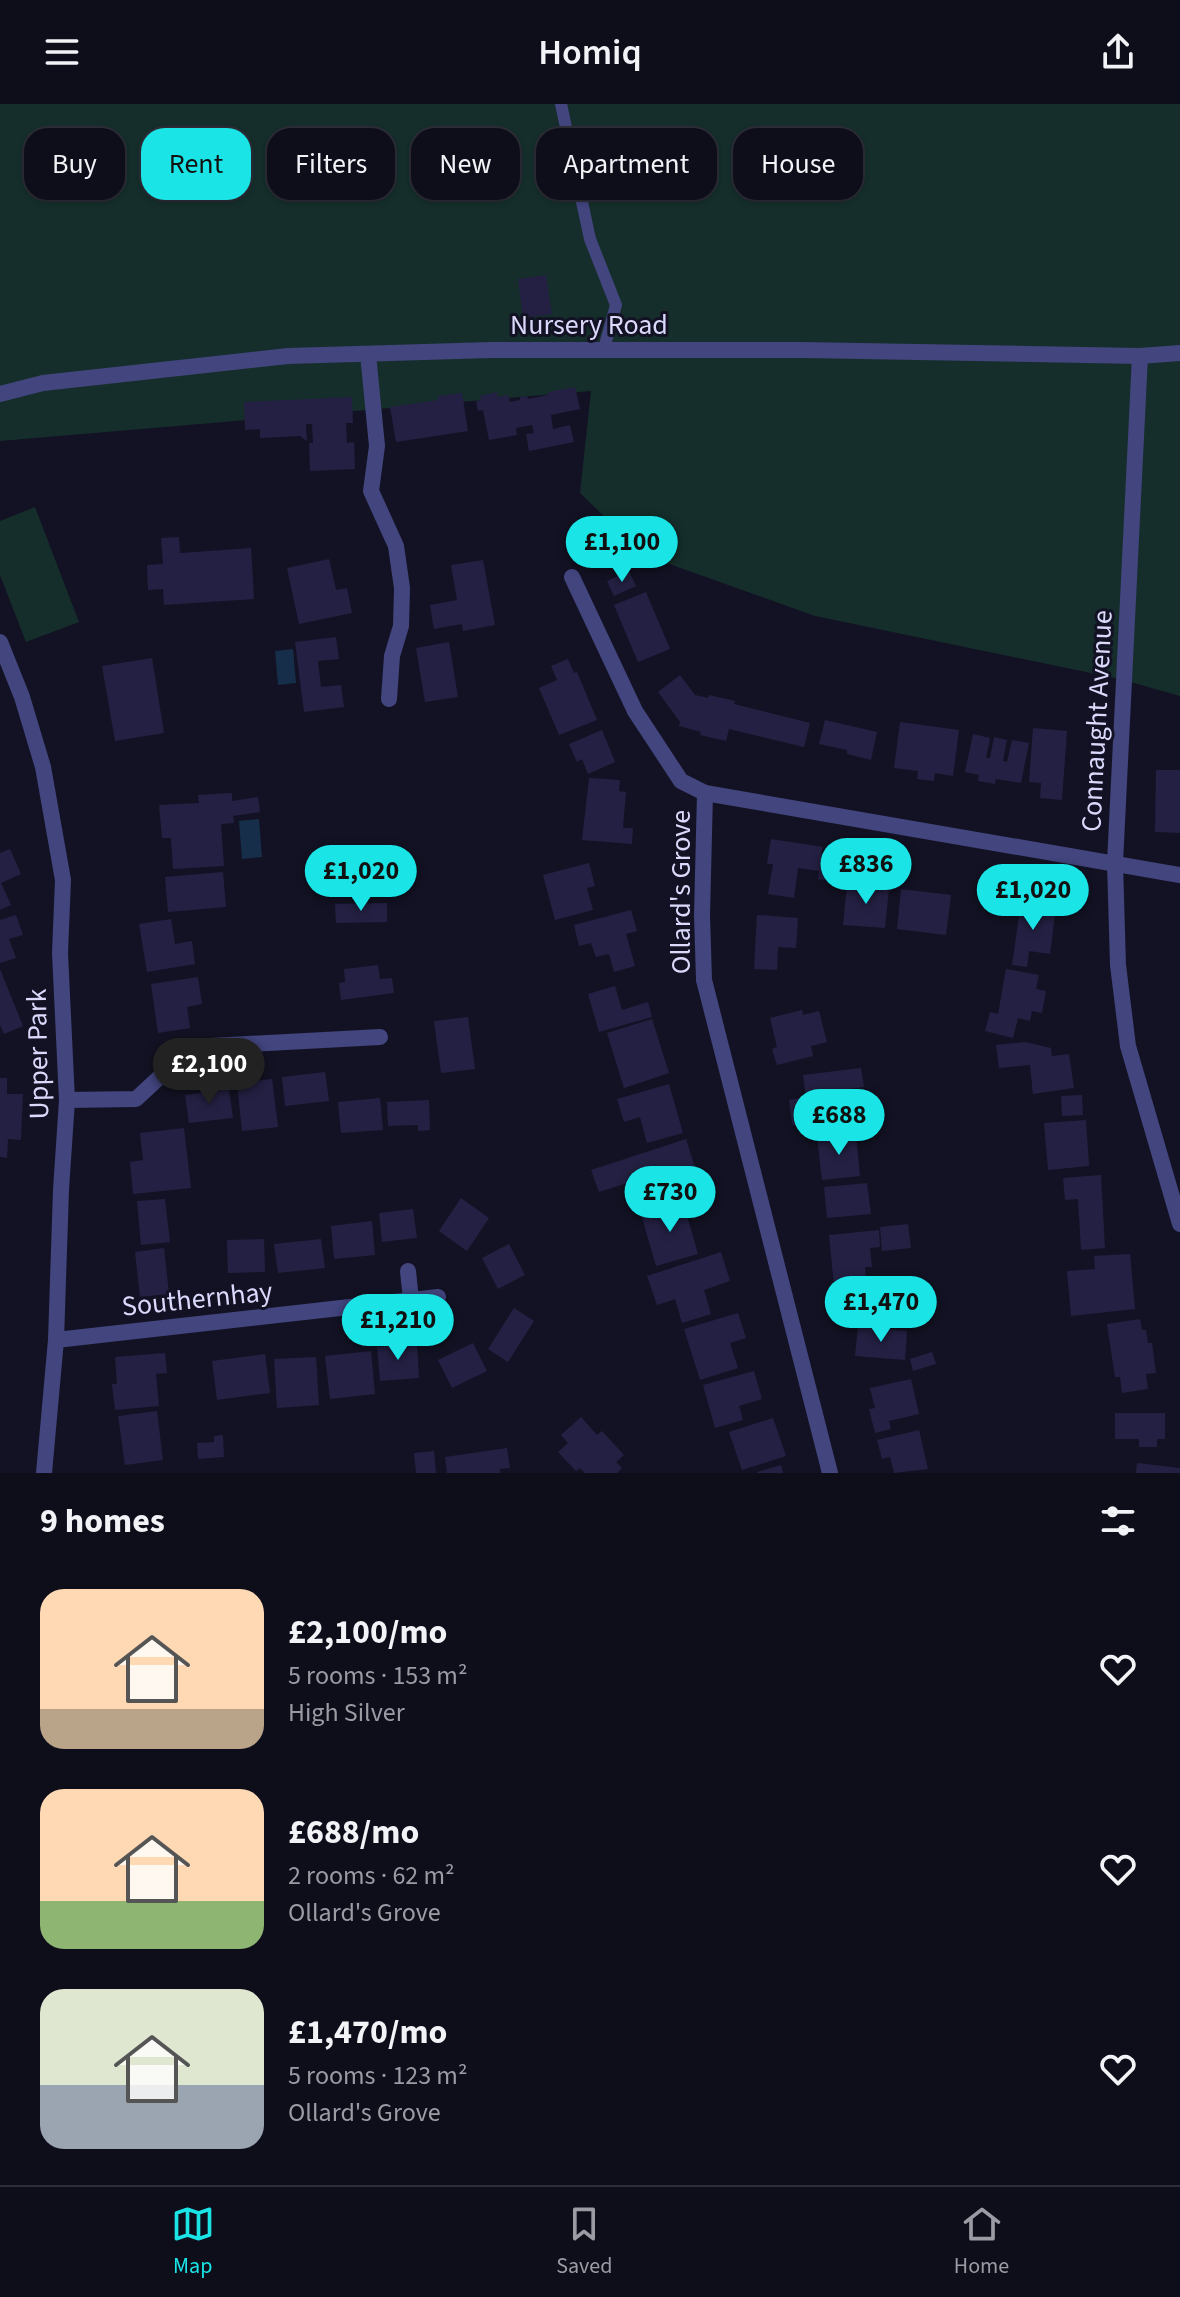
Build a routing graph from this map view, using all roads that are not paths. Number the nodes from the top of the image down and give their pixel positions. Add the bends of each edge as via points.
1 (561, 104) edge
2 (603, 352) junction
3 (1180, 353) edge
4 (368, 354) junction
5 (1140, 356) junction
6 (0, 394) edge
7 (572, 577) dead end
8 (0, 642) edge
9 (389, 699) dead end
10 (705, 793) junction
11 (1115, 863) junction
12 (1180, 875) edge
13 (380, 1037) dead end
14 (67, 1100) junction
15 (1180, 1224) edge
16 (408, 1271) dead end
17 (438, 1297) dead end
18 (411, 1300) junction
19 (56, 1340) junction
20 (44, 1473) edge
21 (830, 1473) edge

1 - 2 lane via 590,239 616,305
2 - 4 street, Nursery Road
2 - 5 street, Nursery Road
3 - 5 street, Nursery Road
4 - 6 street, Nursery Road via 173,367 43,383
4 - 9 street via 377,446 371,491 396,546 402,588
5 - 11 street, Connaught Avenue
7 - 10 street, Ollard's Grove via 635,711 681,781
8 - 14 street, Upper Park via 43,767 63,880 60,953
10 - 11 street
10 - 21 street, Ollard's Grove via 704,980
11 - 12 street
11 - 15 street, Connaught Avenue via 1118,965 1128,1046
13 - 14 street via 192,1047 136,1099
14 - 19 street, Upper Park
16 - 18 street
17 - 18 street, Southernhay
18 - 19 street, Southernhay
19 - 20 street, Upper Park

